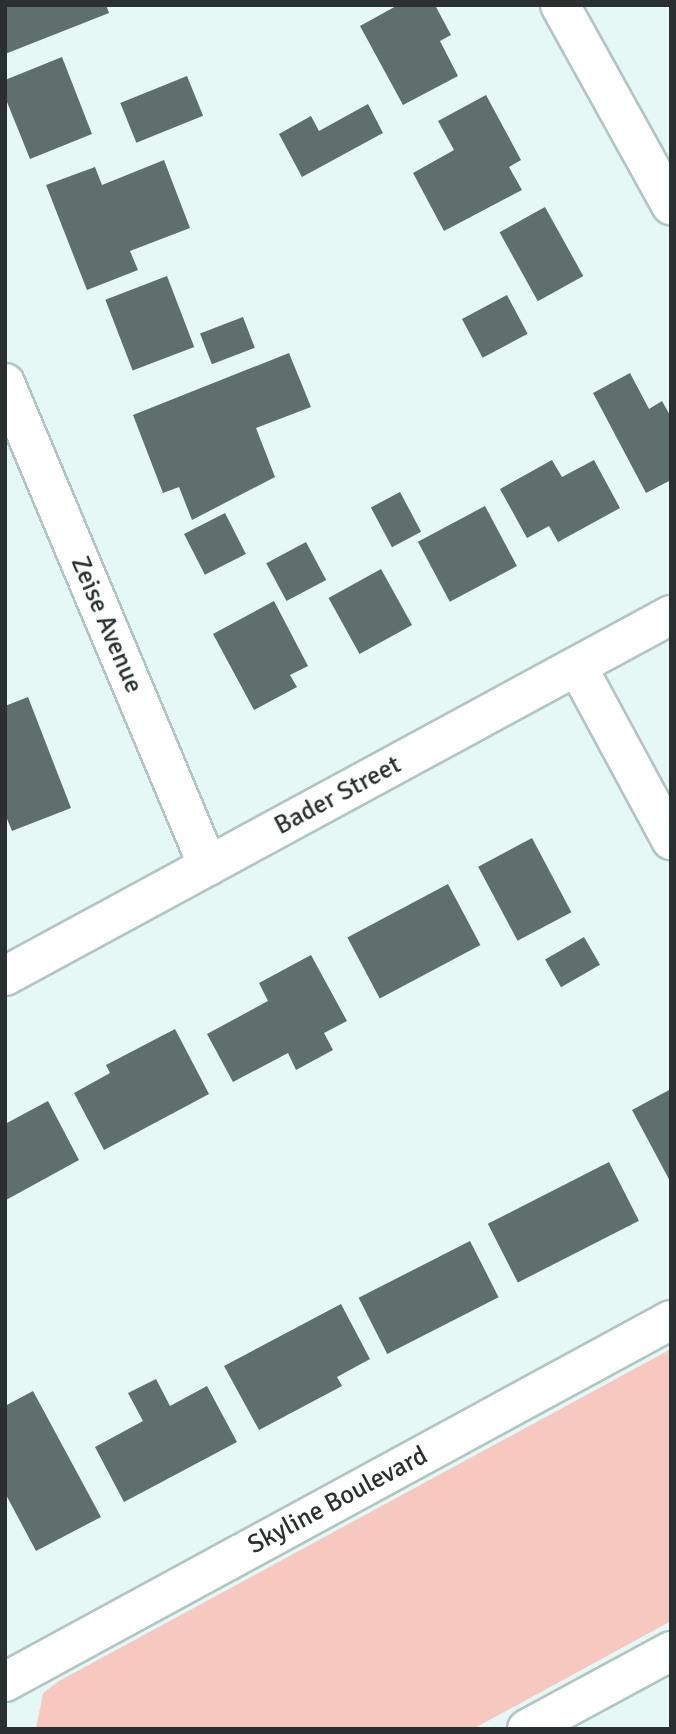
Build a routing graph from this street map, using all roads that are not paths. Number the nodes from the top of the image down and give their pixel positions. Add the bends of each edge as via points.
1 (560, 5) edge
2 (671, 205) edge
3 (5, 383) edge
4 (671, 615) edge
5 (577, 666) junction
6 (671, 839) edge
7 (208, 866) junction
8 (5, 976) edge
9 (671, 1320) edge
10 (671, 1651) edge
11 (5, 1682) edge
12 (527, 1729) edge

1 - 2 street
3 - 7 street, Zeise Avenue
4 - 5 street, Bader Street
5 - 6 street
5 - 7 street, Bader Street
7 - 8 street, Bader Street
9 - 11 street, Skyline Boulevard
10 - 12 street

